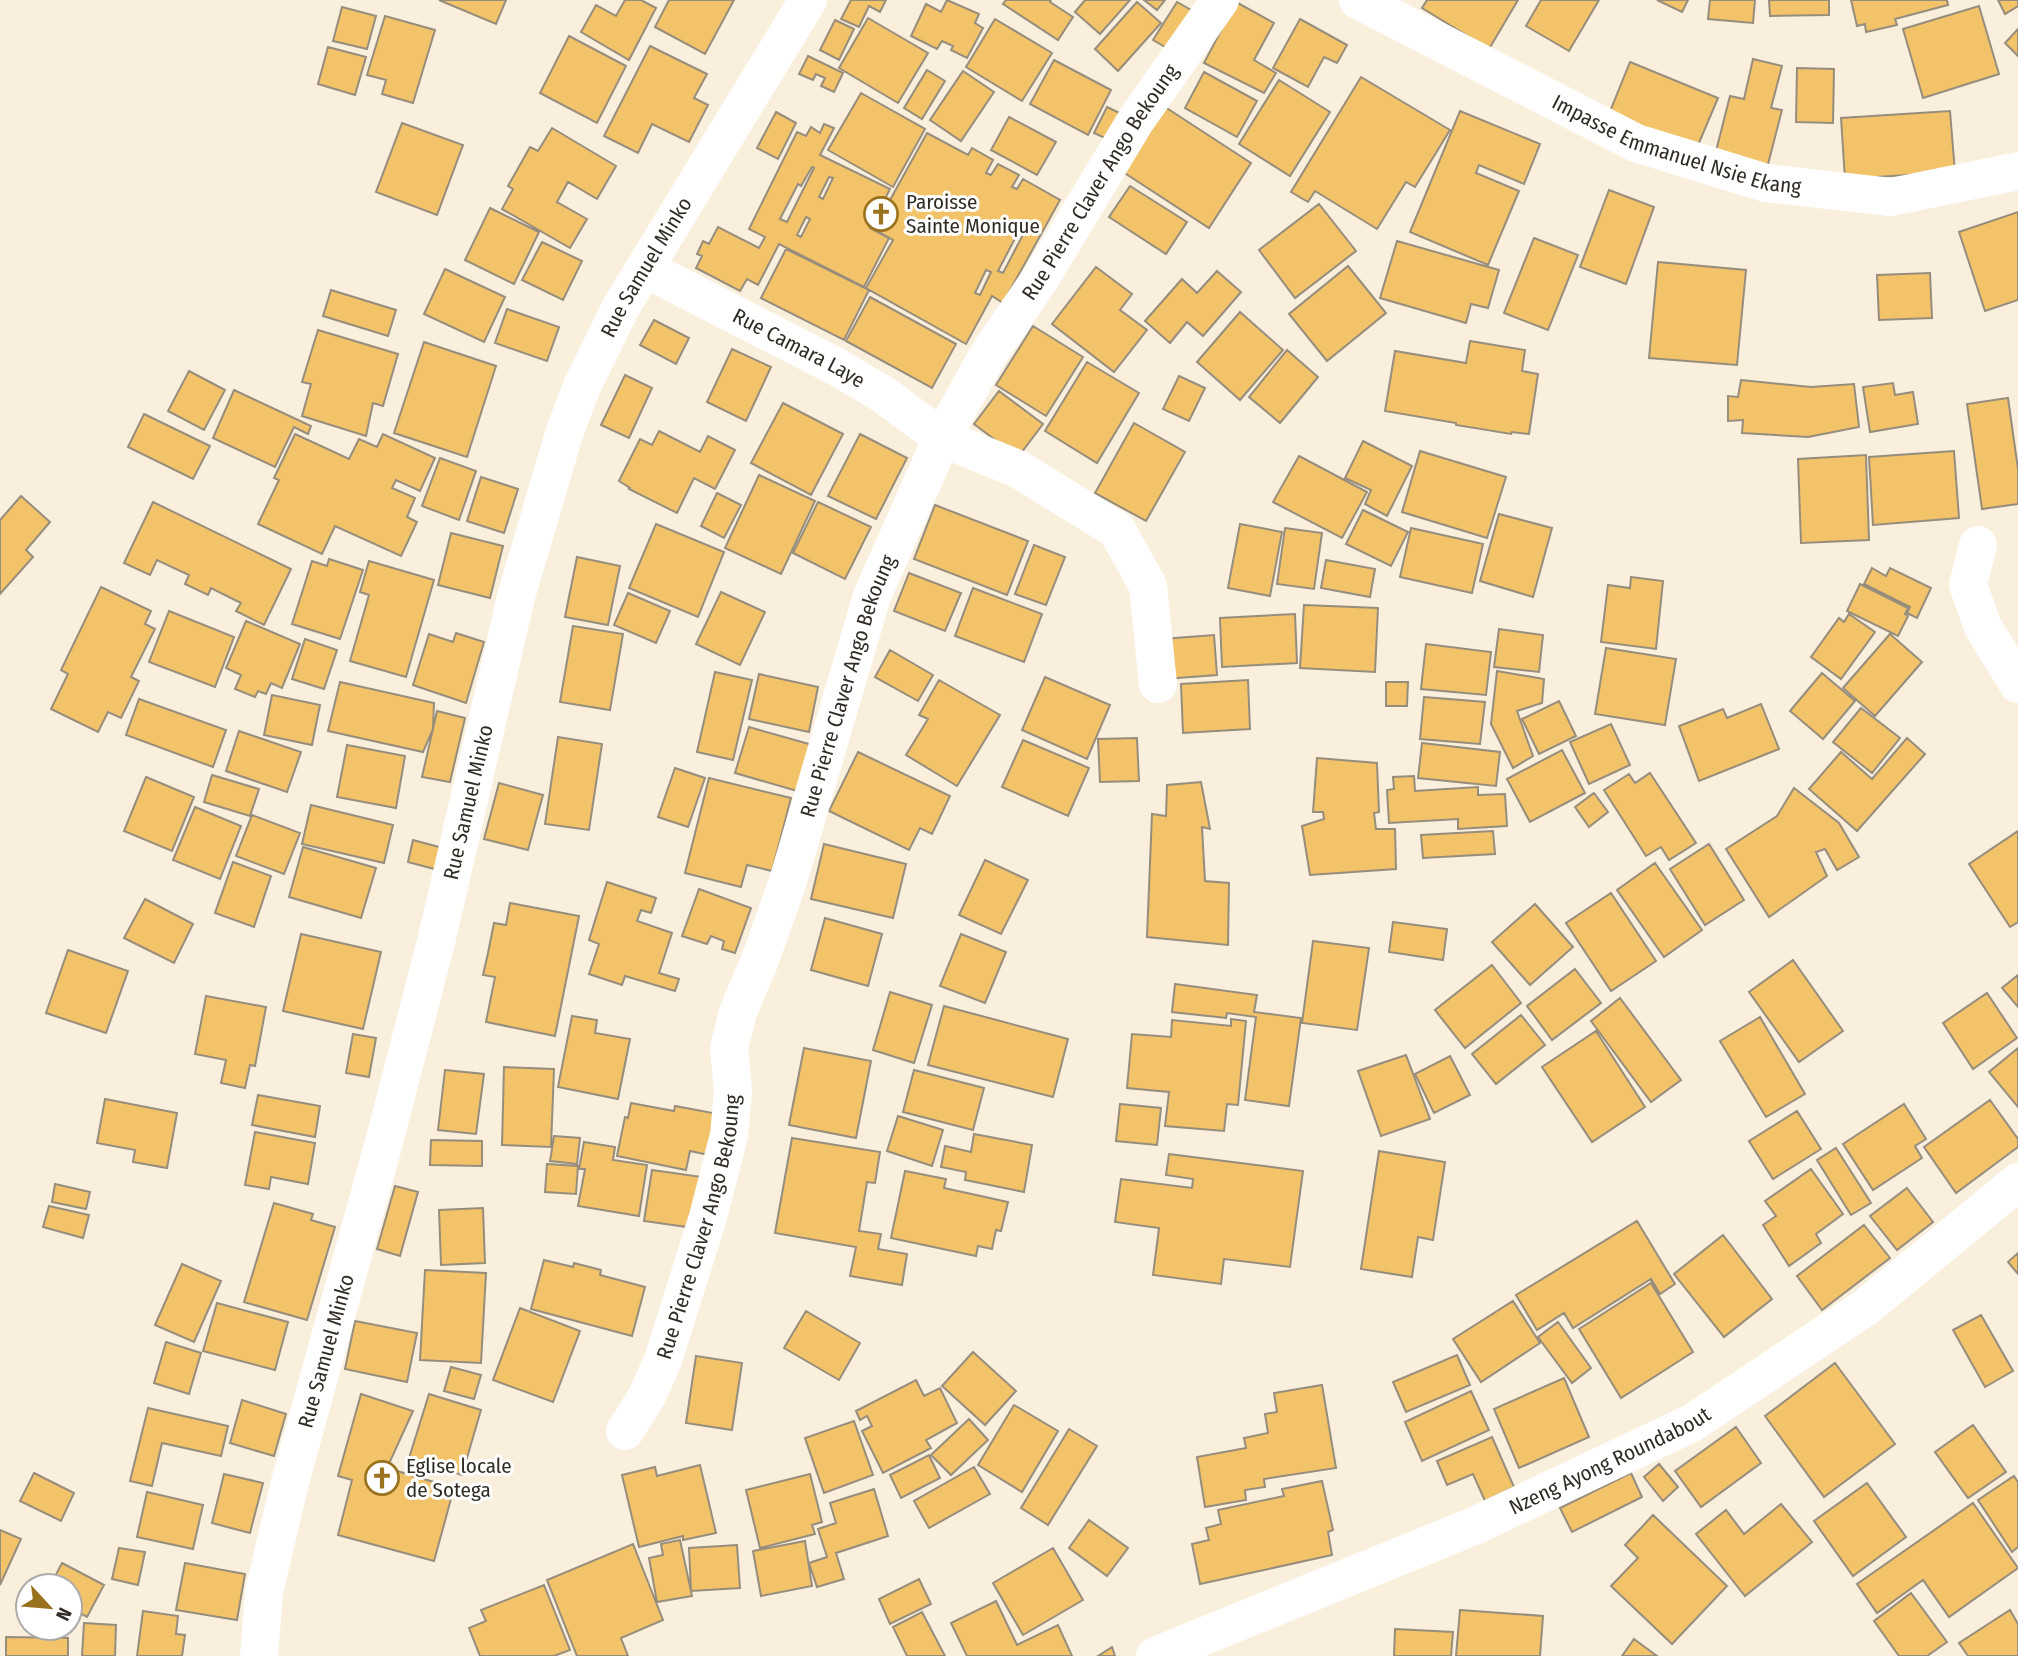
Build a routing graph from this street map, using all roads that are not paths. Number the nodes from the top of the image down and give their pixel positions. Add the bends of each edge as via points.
1 (808, 0) edge
2 (1220, 0) edge
3 (1358, 0) edge
4 (2018, 171) edge
5 (646, 269) junction
6 (942, 438) junction
7 (1978, 545) dead end
8 (1158, 684) dead end
9 (2018, 684) edge
10 (2018, 1182) edge
11 (625, 1431) dead end
12 (259, 1656) edge
13 (1154, 1656) edge

1 - 5 street, Rue Samuel Minko
2 - 6 street, Rue Pierre Claver Ango Bekoung via 1136,120 988,355
3 - 4 street, Impasse Emmanuel Nsie Ekang via 1636,143 1766,183 1891,197
5 - 6 street, Rue Camara Laye via 837,367
5 - 12 street, Rue Samuel Minko via 621,307 582,386 516,597 436,942 290,1482 264,1592
6 - 8 street, Rue Camara Laye via 1018,468 1116,530 1148,586
6 - 11 street, Rue Pierre Claver Ango Bekoung via 872,596 788,881 737,1012 729,1048 733,1091 729,1135 708,1217 663,1360
7 - 9 street via 1968,585 1983,627
10 - 13 street, Nzeng Ayong Roundabout via 1866,1307 1692,1423 1474,1526

